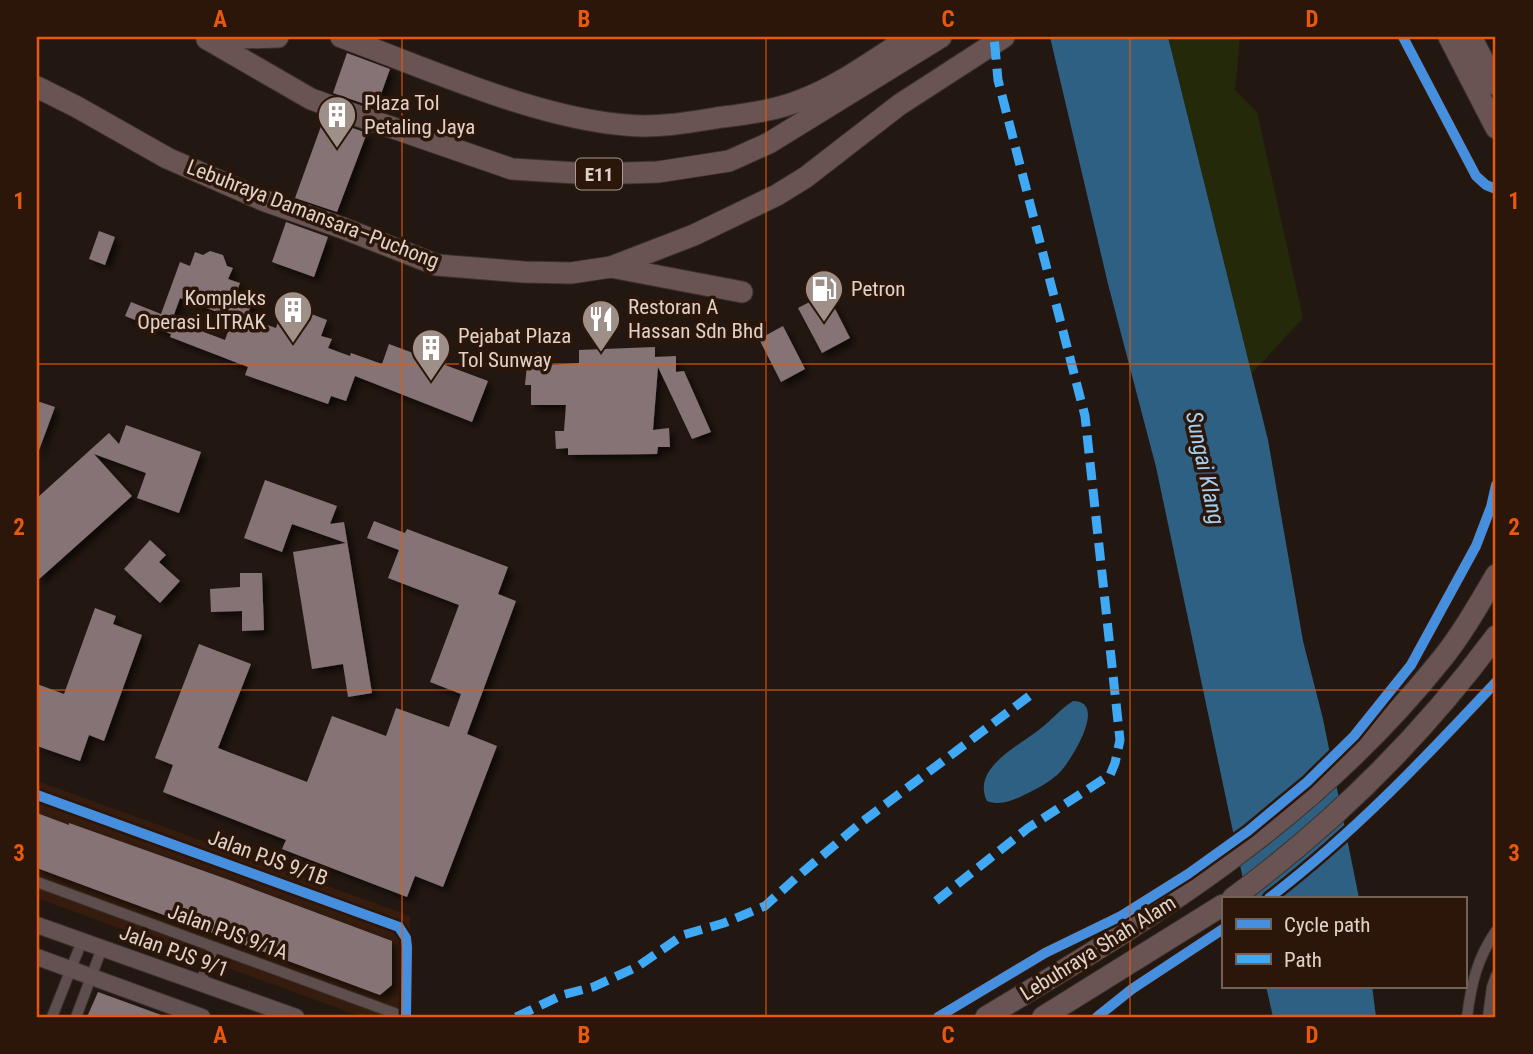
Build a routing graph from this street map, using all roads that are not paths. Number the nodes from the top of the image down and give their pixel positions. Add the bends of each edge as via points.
1 (278, 37) edge
2 (341, 37) edge
3 (941, 37) edge
4 (1004, 37) edge
5 (1449, 37) edge
6 (1471, 37) edge
7 (202, 38) edge
8 (908, 45) edge
9 (1496, 85) edge
10 (37, 87) edge
11 (1496, 128) edge
12 (611, 267) junction
13 (742, 292) dead end
14 (1496, 575) edge
15 (1496, 636) edge
16 (37, 795) edge
17 (37, 882) edge
18 (1234, 897) edge
19 (1222, 906) edge
20 (37, 925) edge
21 (1496, 931) edge
22 (82, 941) junction
23 (214, 947) junction
24 (102, 948) junction
25 (37, 957) edge
26 (71, 970) junction
27 (1496, 976) edge
28 (91, 977) junction
29 (200, 984) junction
30 (52, 1017) edge
31 (76, 1017) edge
32 (202, 1017) edge
33 (296, 1017) edge
34 (406, 1017) edge
35 (986, 1017) edge
36 (1043, 1017) edge
37 (1467, 1017) edge
38 (1488, 1017) edge

1 - 7 highway, E11
2 - 8 highway, E11 via 539,107 626,125 673,125 760,113 805,99
3 - 8 highway, E11
4 - 12 highway, Lebuhraya Damansara–Puchong via 930,84 777,195 695,235
5 - 11 highway
6 - 9 highway
7 - 8 highway, E11 via 311,99 512,169 593,174 657,172 729,161 769,143
10 - 12 highway, Lebuhraya Damansara–Puchong via 167,158 265,201 437,265 571,273
12 - 13 highway
14 - 35 highway, Lebuhraya Shah Alam via 1442,659 1372,738 1304,802 1249,848 1121,936
15 - 18 highway via 1428,722 1387,765
16 - 34 street, Jalan PJS 9/1B via 399,927 407,947
17 - 23 street, Jalan PJS 9/1A
19 - 36 highway, Lebuhraya Shah Alam
20 - 22 street, Jalan PJS 9/1
21 - 37 street via 1472,982
22 - 24 street, Jalan PJS 9/1
22 - 26 street
23 - 29 street
23 - 34 street, Jalan PJS 9/1A
24 - 28 street
24 - 29 street, Jalan PJS 9/1
25 - 26 street
26 - 28 street
26 - 30 street
27 - 38 street
28 - 31 street
28 - 32 street
29 - 33 street, Jalan PJS 9/1

